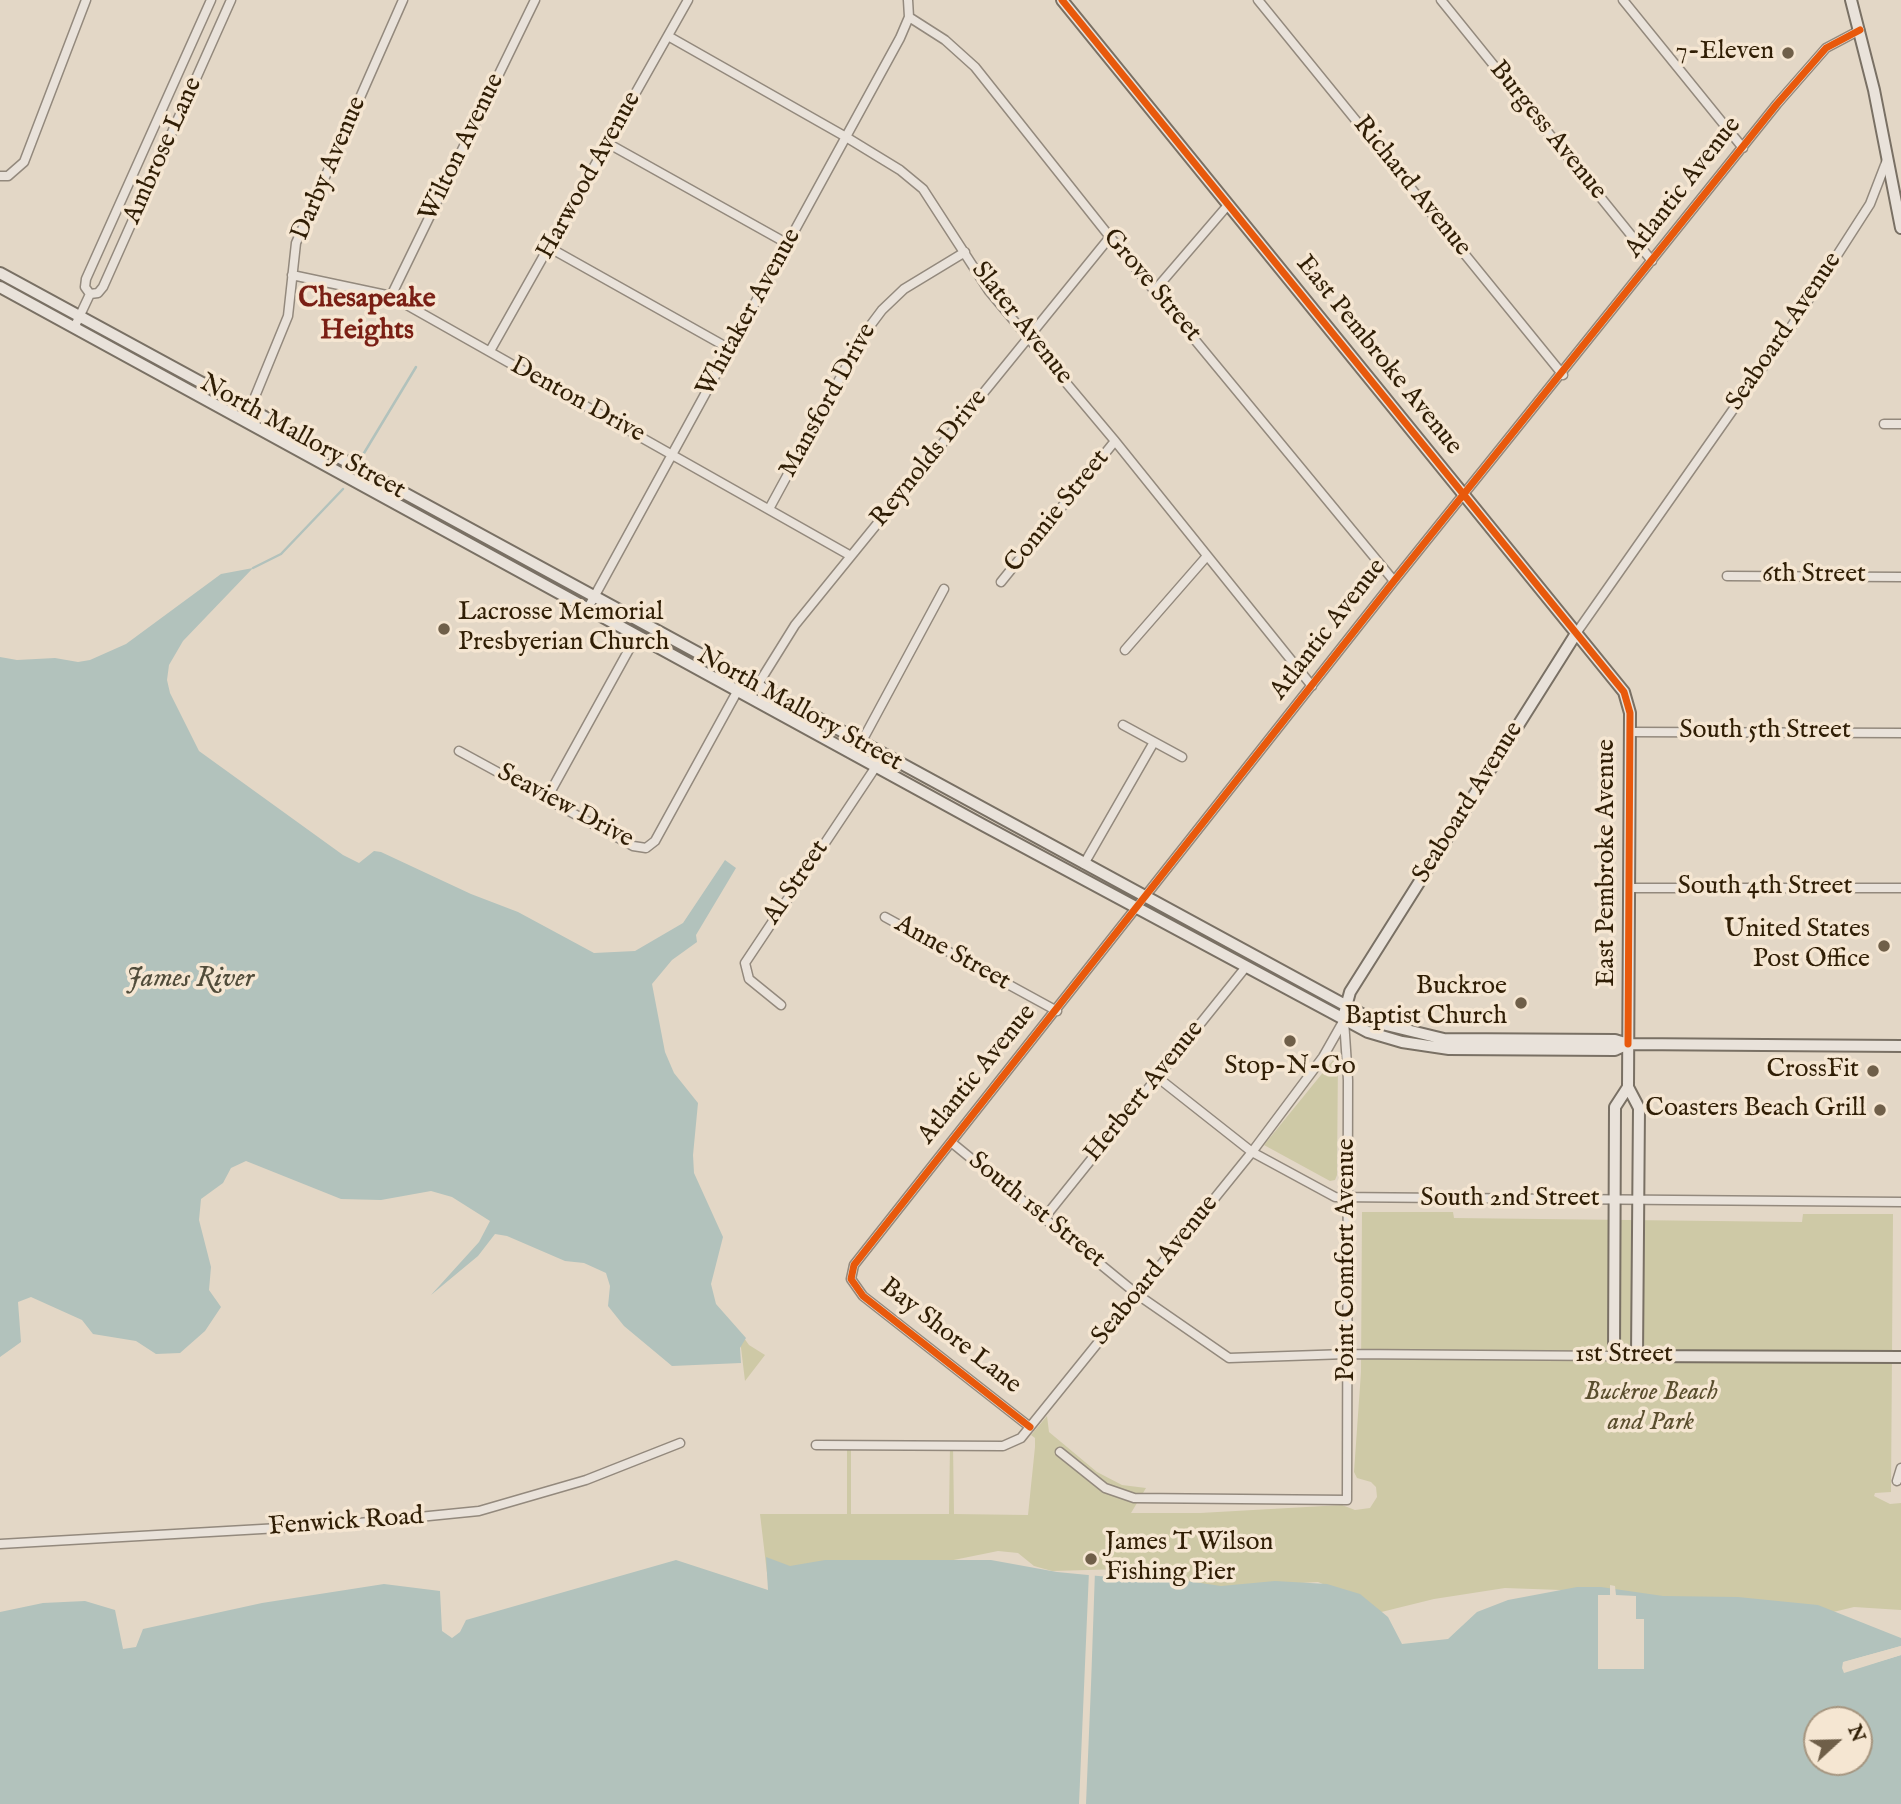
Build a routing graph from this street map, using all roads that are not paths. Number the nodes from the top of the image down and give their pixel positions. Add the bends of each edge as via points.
1 (86, 0) edge
2 (211, 0) edge
3 (231, 0) edge
4 (403, 0) edge
5 (535, 0) edge
6 (688, 0) edge
7 (908, 0) edge
8 (1062, 0) edge
9 (1258, 0) edge
10 (1441, 0) edge
11 (1623, 0) edge
12 (1851, 0) edge
13 (1070, 5) edge
14 (909, 17) junction
15 (1860, 30) junction
16 (668, 36) junction
17 (846, 137) junction
18 (609, 144) junction
19 (1742, 148) junction
20 (1887, 160) junction
21 (0, 176) edge
22 (1228, 205) junction
23 (1901, 228) edge
24 (1110, 237) junction
25 (788, 244) junction
26 (550, 248) junction
27 (965, 252) junction
28 (1652, 261) junction
29 (0, 273) edge
30 (292, 275) junction
31 (0, 287) edge
32 (1155, 290) junction
33 (90, 294) junction
34 (391, 296) junction
35 (80, 316) junction
36 (74, 328) junction
37 (1029, 337) junction
38 (730, 349) junction
39 (490, 351) junction
40 (1563, 375) junction
41 (251, 410) junction
42 (245, 421) junction
43 (1884, 424) dead end
44 (1901, 424) edge
45 (1115, 441) junction
46 (672, 454) junction
47 (1465, 495) junction
48 (769, 509) junction
49 (851, 556) junction
50 (1207, 556) junction
51 (1727, 576) dead end
52 (1901, 577) edge
53 (1001, 582) dead end
54 (1394, 582) junction
55 (944, 589) dead end
56 (594, 598) junction
57 (589, 608) junction
58 (1577, 632) junction
59 (637, 635) junction
60 (1125, 650) dead end
61 (744, 679) junction
62 (757, 686) junction
63 (1312, 686) junction
64 (737, 690) junction
65 (1123, 724) dead end
66 (1629, 732) junction
67 (1901, 733) edge
68 (1154, 742) junction
69 (861, 743) junction
70 (459, 751) dead end
71 (883, 756) junction
72 (1181, 757) dead end
73 (876, 767) junction
74 (547, 798) junction
75 (1084, 864) junction
76 (1629, 888) junction
77 (1901, 888) edge
78 (1146, 898) junction
79 (1138, 909) junction
80 (885, 917) dead end
81 (1245, 968) junction
82 (781, 1005) dead end
83 (1345, 1007) junction
84 (1057, 1011) junction
85 (1343, 1020) junction
86 (1628, 1044) junction
87 (1901, 1046) edge
88 (1157, 1077) junction
89 (1628, 1087) junction
90 (951, 1142) junction
91 (1252, 1152) junction
92 (1348, 1198) junction
93 (1615, 1200) junction
94 (1639, 1200) junction
95 (1901, 1202) edge
96 (1045, 1217) junction
97 (851, 1275) joint
98 (1138, 1295) junction
99 (1347, 1354) junction
100 (1615, 1356) junction
101 (1637, 1356) junction
102 (1901, 1357) edge
103 (1030, 1427) junction
104 (680, 1443) dead end
105 (816, 1445) dead end
106 (1060, 1452) dead end
107 (1901, 1468) edge
108 (1897, 1481) dead end
109 (0, 1544) edge

1 - 21 street via 24,162 8,176
2 - 33 street, Ambrose Lane via 86,279
3 - 33 street, Ambrose Lane via 103,287
4 - 30 street, Darby Avenue via 296,243
5 - 34 street, Wilton Avenue
6 - 16 street, Harwood Avenue
7 - 14 street
8 - 13 main road, East Pembroke Avenue
9 - 40 street, Richard Avenue
10 - 28 street, Burgess Avenue
11 - 19 street
12 - 15 main road
13 - 22 main road, East Pembroke Avenue
14 - 17 street, Whitaker Avenue
14 - 24 street, Grove Street via 975,67
15 - 19 street, Atlantic Avenue via 1820,54
15 - 20 main road
16 - 17 street, Slater Avenue
16 - 18 street, Harwood Avenue
17 - 25 street, Whitaker Avenue
17 - 27 street, Slater Avenue via 923,189
18 - 25 street
18 - 26 street, Harwood Avenue
19 - 28 street, Atlantic Avenue
20 - 23 main road
20 - 58 street, Seaboard Avenue via 1871,204 1791,327
22 - 32 street
22 - 47 main road, East Pembroke Avenue
24 - 32 street, Grove Street
24 - 37 street, Reynolds Drive
25 - 38 street, Whitaker Avenue
26 - 38 street
26 - 39 street, Harwood Avenue
27 - 37 street, Slater Avenue via 989,291
27 - 48 street, Mansford Drive via 904,289 876,318
28 - 40 street, Atlantic Avenue
29 - 35 main road, North Mallory Street
30 - 34 street, Denton Drive
30 - 41 street, Darby Avenue via 288,316
31 - 36 main road, North Mallory Street
32 - 54 street, Grove Street
33 - 35 street, Ambrose Lane
34 - 39 street, Denton Drive
35 - 36 street, Ambrose Lane
35 - 41 main road, North Mallory Street
36 - 42 main road, North Mallory Street
37 - 45 street, Slater Avenue
37 - 49 street, Reynolds Drive
38 - 46 street, Whitaker Avenue
39 - 46 street, Denton Drive
40 - 47 street, Atlantic Avenue
41 - 42 street, Darby Avenue
41 - 56 main road, North Mallory Street
42 - 57 main road, North Mallory Street
43 - 44 street
45 - 50 street, Slater Avenue
45 - 53 street, Connie Street
46 - 48 street, Denton Drive
46 - 56 street, Whitaker Avenue
47 - 54 street, Atlantic Avenue
47 - 58 main road, East Pembroke Avenue
48 - 49 street, Denton Drive
49 - 62 street, Reynolds Drive via 795,625
50 - 60 street
50 - 63 street, Slater Avenue
51 - 52 street, 6th Street
54 - 63 street, Atlantic Avenue
55 - 69 street
56 - 57 street, Whitaker Avenue
56 - 61 main road, North Mallory Street
57 - 59 main road, North Mallory Street
58 - 66 main road, East Pembroke Avenue via 1625,692
58 - 83 main road, Seaboard Avenue via 1350,992
59 - 64 main road, North Mallory Street
59 - 74 street
61 - 62 main road, North Mallory Street
61 - 64 street, Seaview Drive
62 - 69 main road, North Mallory Street
63 - 78 street, Atlantic Avenue
64 - 73 main road, North Mallory Street
64 - 74 street, Seaview Drive via 646,848 633,846
65 - 68 street
66 - 67 street, South 5th Street
66 - 76 main road, East Pembroke Avenue
68 - 72 street
68 - 75 street
69 - 71 main road, North Mallory Street
70 - 74 street, Seaview Drive
71 - 73 street, Al Street
71 - 75 main road, North Mallory Street
73 - 79 main road, North Mallory Street
73 - 82 street, Al Street via 745,963 749,979
75 - 78 main road, North Mallory Street
76 - 77 street, South 4th Street
76 - 86 main road, East Pembroke Avenue
78 - 79 street, Atlantic Avenue
78 - 83 main road, North Mallory Street
79 - 81 main road, North Mallory Street
79 - 84 street, Atlantic Avenue
80 - 84 street, Anne Street
81 - 85 main road, North Mallory Street
81 - 88 street, Herbert Avenue
83 - 85 main road, Seaboard Avenue
83 - 86 main road, North Mallory Street via 1394,1029 1444,1038 1615,1040
84 - 90 street, Atlantic Avenue
85 - 86 main road, North Mallory Street via 1385,1038 1432,1047 1615,1050
85 - 91 street, Seaboard Avenue via 1323,1057
85 - 92 street, Point Comfort Avenue via 1348,1052
86 - 87 main road, North Mallory Street
86 - 89 main road, East Pembroke Avenue
88 - 91 street, South 2nd Street
88 - 96 street, Herbert Avenue
89 - 93 main road, East Pembroke Avenue via 1615,1107
89 - 94 main road, East Pembroke Avenue via 1639,1108
90 - 96 street, South 1st Street
90 - 97 street, Atlantic Avenue
91 - 92 street, South 2nd Street via 1335,1197
91 - 98 street, Seaboard Avenue
92 - 93 street, South 2nd Street
92 - 99 street, Point Comfort Avenue
93 - 94 street, South 2nd Street
93 - 100 main road, East Pembroke Avenue
94 - 95 street, South 2nd Street
94 - 101 main road, East Pembroke Avenue
96 - 98 street, South 1st Street
97 - 103 street, Bay Shore Lane via 863,1296
98 - 99 street, South 1st Street via 1229,1358
98 - 103 street, Seaboard Avenue
99 - 100 street, 1st Street
99 - 106 street, Point Comfort Avenue via 1347,1500 1134,1498 1105,1488
100 - 101 main road, 1st Street
101 - 102 main road, 1st Street
103 - 105 street, Seaboard Avenue via 1017,1441 1003,1446
104 - 109 street, Fenwick Road via 586,1480 479,1511 374,1522
107 - 108 street

